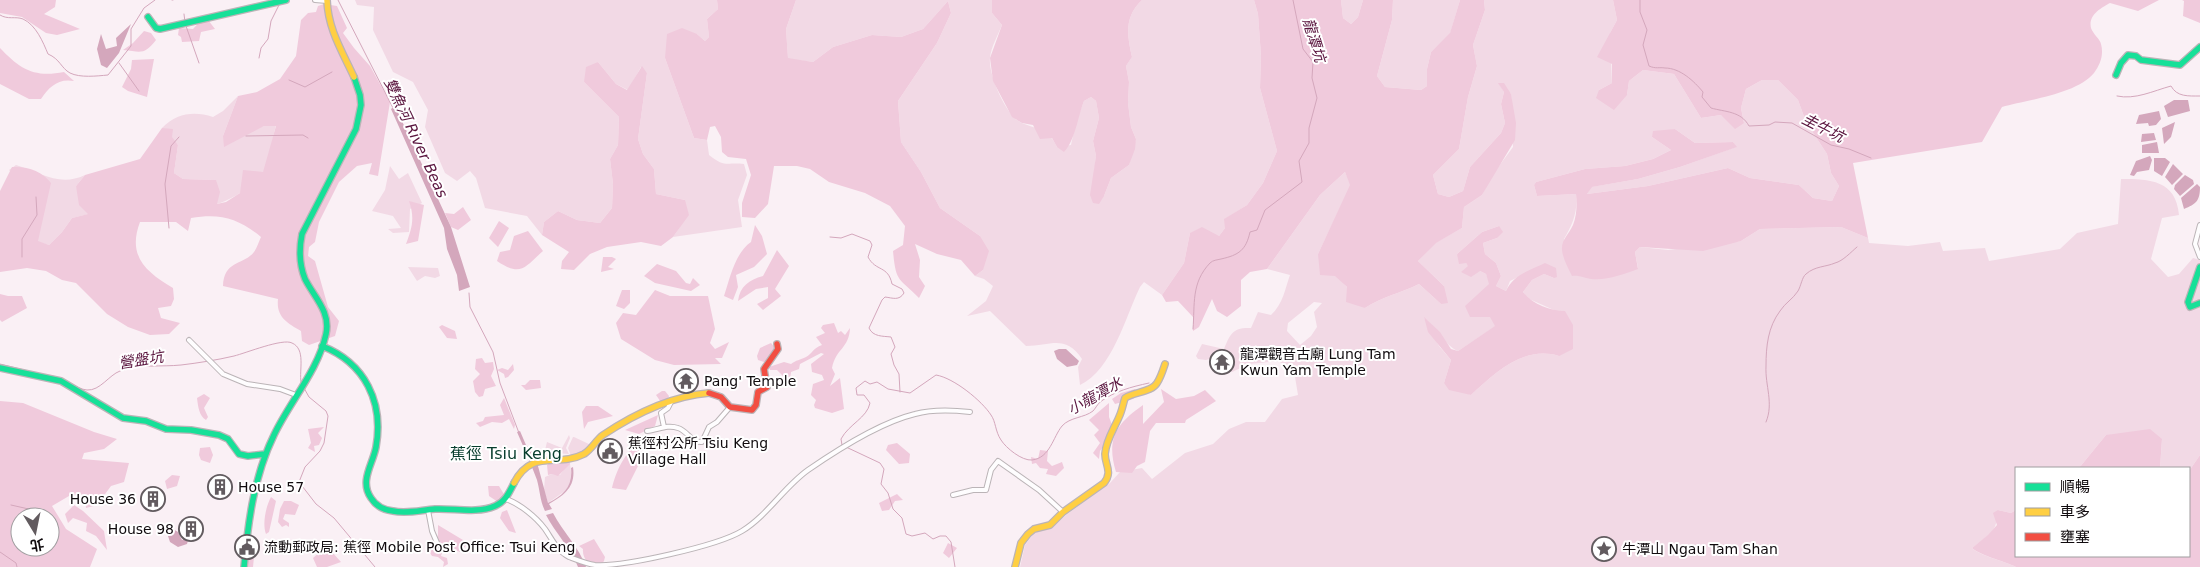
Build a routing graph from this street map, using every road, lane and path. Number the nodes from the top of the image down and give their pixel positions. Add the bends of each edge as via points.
1 (286, 0) edge
2 (315, 0) edge
3 (326, 1) edge
4 (148, 18) dead end
5 (2200, 47) edge
6 (2116, 75) dead end
7 (2200, 225) edge
8 (2200, 257) edge
9 (2200, 267) edge
10 (2200, 303) edge
11 (189, 340) dead end
12 (777, 344) dead end
13 (322, 346) junction
14 (1165, 364) dead end
15 (0, 368) edge
16 (296, 395) junction
17 (671, 402) junction
18 (730, 407) junction
19 (970, 412) dead end
20 (664, 427) junction
21 (647, 431) dead end
22 (265, 454) junction
23 (952, 495) dead end
24 (506, 499) junction
25 (428, 510) junction
26 (1063, 512) junction
27 (438, 545) dead end
28 (244, 567) edge
29 (1015, 567) edge

1 - 4 street via 160,29
2 - 3 street
3 - 13 street via 332,31 358,86 362,104 356,129 301,240 303,272 326,317
5 - 6 street via 2180,65 2128,55
7 - 8 street via 2195,244
9 - 10 street via 2194,276 2193,293 2188,302 2190,306
11 - 16 street via 219,371 247,384
12 - 18 street via 778,350 764,369 767,387 758,392 755,408
13 - 16 street
13 - 25 street via 352,363 371,396 377,428 375,451 366,482 372,500 386,511
14 - 26 street via 1157,384 1125,398 1105,455 1108,478
15 - 22 street via 61,381 123,418 146,421 166,429 219,435 228,439 239,454
16 - 22 street
17 - 18 street via 705,392 724,398
17 - 20 street via 661,413
17 - 24 street via 603,436 583,454 538,461 529,466 516,478
18 - 20 street via 709,427 702,442 694,441 681,429
19 - 24 street via 917,413 891,423 840,450 796,479 760,518 741,531 688,550 620,563 594,565 571,558 555,546 538,521
20 - 21 street
22 - 28 street via 251,505
23 - 26 street via 986,490 991,470 998,461
24 - 25 street via 500,505 488,508
25 - 27 street
26 - 29 street via 1050,525 1028,534 1021,543

